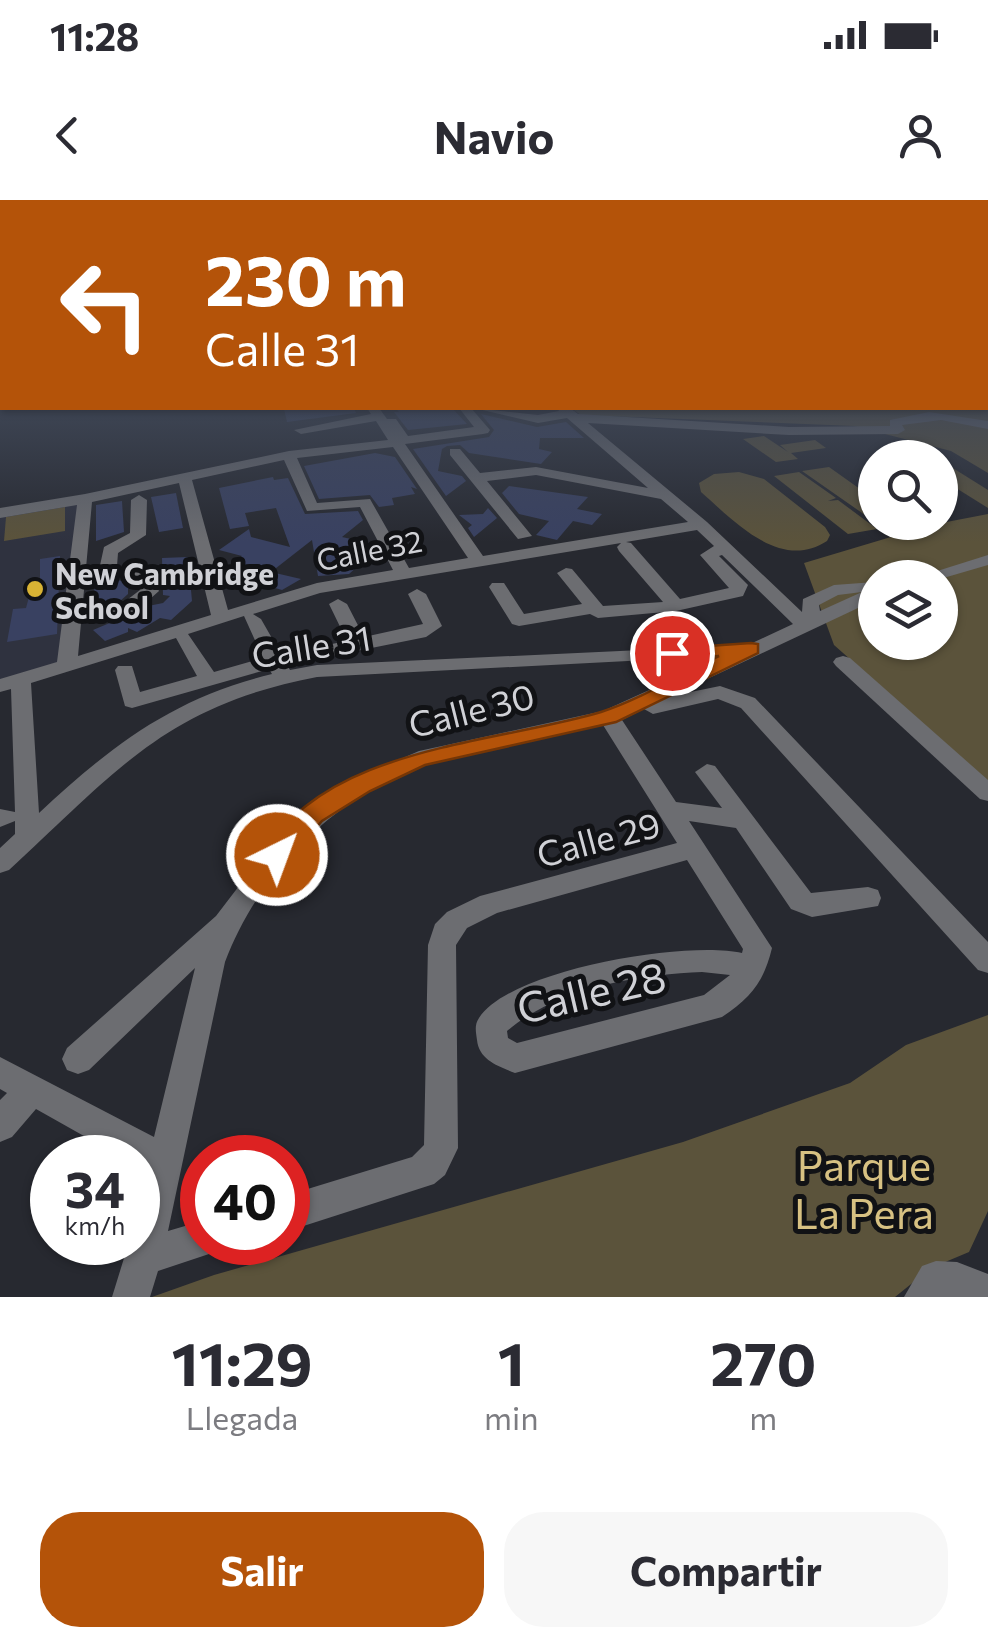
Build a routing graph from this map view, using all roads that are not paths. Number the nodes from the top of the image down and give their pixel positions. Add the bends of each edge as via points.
1 (393, 440) edge
2 (602, 440) edge
3 (394, 443) junction
4 (455, 452) dead end
5 (289, 455) junction
6 (558, 455) dead end
7 (184, 476) junction
8 (475, 478) junction
9 (585, 478) junction
10 (667, 496) junction
11 (85, 499) junction
12 (139, 500) dead end
13 (0, 513) edge
14 (701, 526) junction
15 (524, 536) dead end
16 (625, 547) dead end
17 (724, 548) junction
18 (478, 560) junction
19 (988, 560) edge
20 (958, 568) edge
21 (108, 570) junction
22 (403, 572) junction
23 (566, 573) dead end
24 (76, 576) junction
25 (498, 587) dead end
26 (858, 587) edge
27 (417, 594) dead end
28 (858, 600) edge
29 (338, 604) dead end
30 (676, 606) junction
31 (592, 608) junction
32 (220, 615) junction
33 (106, 616) dead end
34 (252, 619) dead end
35 (808, 621) junction
36 (185, 639) dead end
37 (358, 644) junction
38 (751, 648) junction
39 (842, 662) dead end
40 (66, 663) junction
41 (280, 669) junction
42 (125, 670) dead end
43 (208, 678) junction
44 (11, 682) edge
45 (619, 712) junction
46 (707, 772) dead end
47 (988, 793) edge
48 (671, 810) junction
49 (744, 820) junction
50 (28, 839) junction
51 (690, 849) junction
52 (0, 863) edge
53 (868, 898) dead end
54 (227, 921) junction
55 (988, 961) edge
56 (754, 969) junction
57 (78, 1059) dead end
58 (0, 1072) edge
59 (32, 1090) junction
60 (0, 1125) edge
61 (166, 1162) junction
62 (160, 1188) edge
63 (310, 1206) edge
64 (142, 1265) edge
65 (131, 1297) edge
66 (923, 1297) edge
67 (987, 1297) edge

1 - 3 street
2 - 10 street
3 - 5 street
3 - 18 street
4 - 8 street
5 - 7 street
5 - 22 street via 312,508 366,502
6 - 9 street
7 - 11 street
7 - 32 street
8 - 9 street via 536,470
8 - 15 street
9 - 10 street
10 - 14 street
11 - 13 street
11 - 24 street
12 - 21 street via 138,535 110,551
14 - 17 street
14 - 18 street, Calle 32
16 - 30 street
17 - 30 street via 708,555 739,585 737,592
17 - 35 street
18 - 22 street, Calle 32
19 - 20 street
21 - 24 street
21 - 33 street via 143,576 150,592
22 - 32 street, Calle 32
23 - 31 street
24 - 40 street
25 - 31 street via 518,620
26 - 35 street via 809,602
27 - 37 street via 433,626
28 - 35 street, Calle 30
29 - 37 street
30 - 31 street via 608,614
32 - 40 street, Calle 32
34 - 41 street
35 - 38 street, Calle 30
36 - 43 street
37 - 41 street
38 - 41 street, Calle 31
38 - 45 street, Calle 30
39 - 47 street
40 - 44 street, Calle 32
41 - 43 street
41 - 50 street, Calle 31 via 177,716 118,756
42 - 43 street via 132,701
44 - 50 street
45 - 48 street, Calle 29
45 - 54 street, Calle 30 via 419,759 362,785 313,814
45 - 55 street via 720,692 748,702
46 - 49 street
48 - 49 street
48 - 51 street, Calle 29
49 - 53 street via 801,901 812,906
50 - 52 street, Calle 31
51 - 56 street via 758,948
51 - 63 street, Calle 29 via 490,904 457,920 442,946 440,1148 433,1164
54 - 57 street
54 - 61 street, Calle 30 via 211,962
56 - 56 street, Calle 28 via 693,960 578,982 504,1011 491,1025 493,1046 515,1058 711,1007
58 - 59 street
59 - 60 street
59 - 61 street
61 - 62 street, Calle 30
64 - 65 street, Calle 30
66 - 67 street via 936,1280 954,1278

